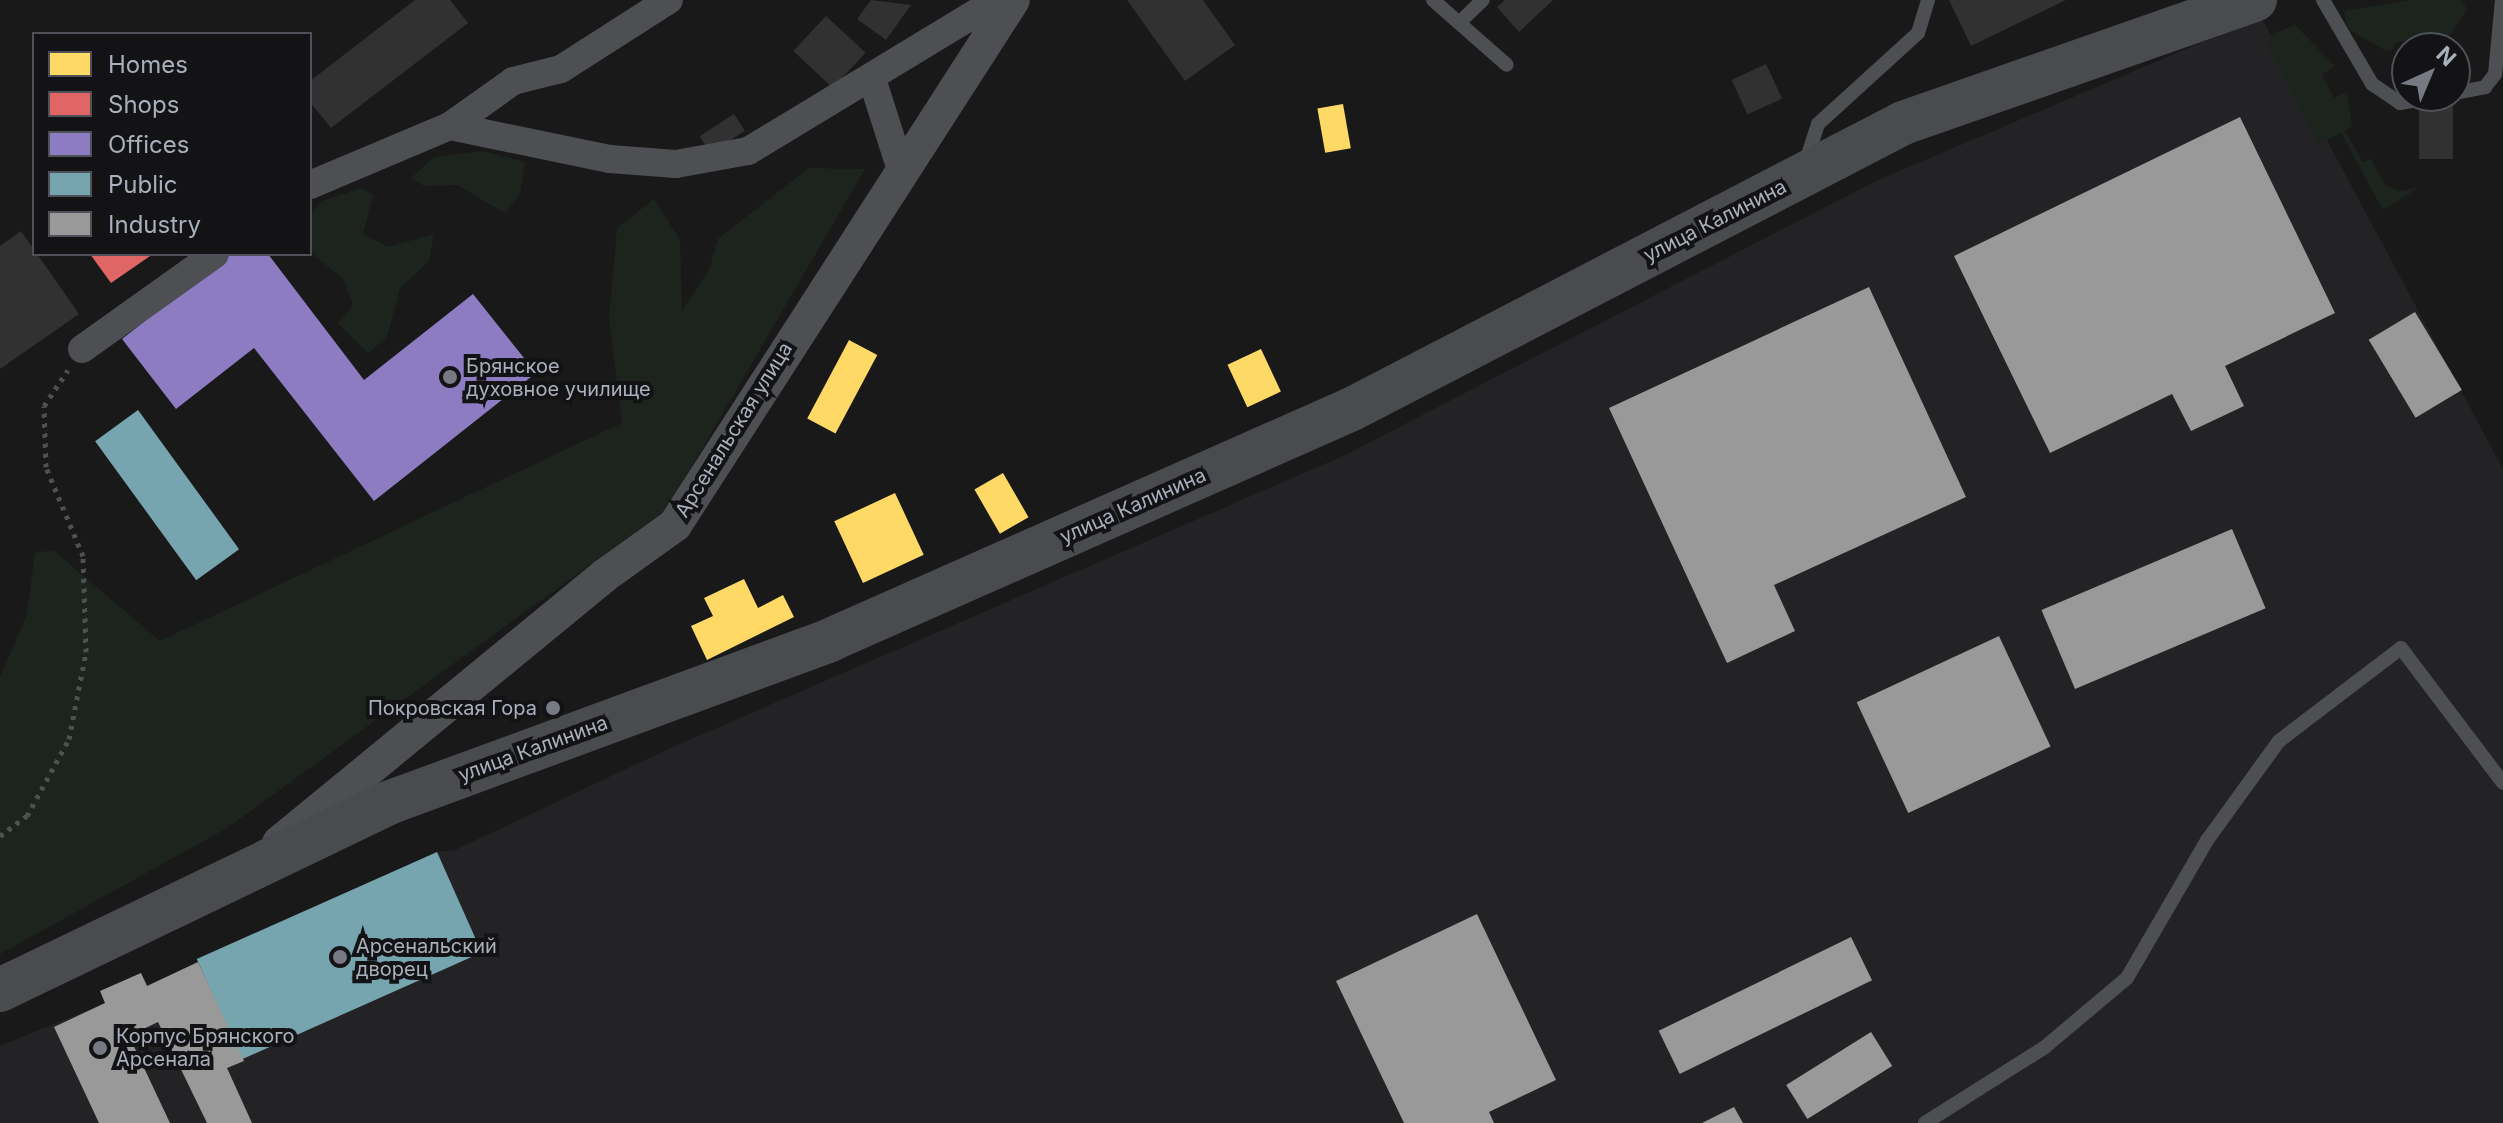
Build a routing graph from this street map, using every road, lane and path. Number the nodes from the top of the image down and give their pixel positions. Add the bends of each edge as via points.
1 (669, 0) edge
2 (997, 0) edge
3 (1013, 0) edge
4 (1433, 0) edge
5 (1483, 0) edge
6 (1928, 0) edge
7 (2255, 0) edge
8 (2323, 0) edge
9 (2502, 0) edge
10 (1459, 23) junction
11 (1507, 65) dead end
12 (872, 79) junction
13 (2471, 90) edge
14 (2391, 97) edge
15 (450, 126) junction
16 (901, 170) junction
17 (1800, 177) junction
18 (312, 184) edge
19 (212, 256) edge
20 (82, 349) joint
21 (2503, 783) edge
22 (0, 836) edge
23 (251, 866) junction
24 (0, 990) edge
25 (1925, 1123) edge

1 - 15 street via 561,69 513,81
2 - 12 street
3 - 16 street, Арсенальская улица
4 - 10 lane
5 - 10 lane
6 - 17 lane via 1918,33 1818,124
7 - 17 main road, улица Калинина via 1903,123
8 - 14 lane via 2372,84
9 - 13 lane via 2495,74 2485,87
10 - 11 lane
12 - 15 street via 748,151 676,164 610,159
12 - 16 street
15 - 18 street
16 - 23 street, Арсенальская улица via 675,525 604,576
17 - 23 main road, улица Калинина via 1352,409 830,640 388,803
19 - 20 street
20 - 22 path via 44,406 46,467 83,556 86,652 69,739 27,816
21 - 25 lane via 2401,648 2279,741 2208,839 2127,978 2045,1047
23 - 24 main road, улица Калинина

